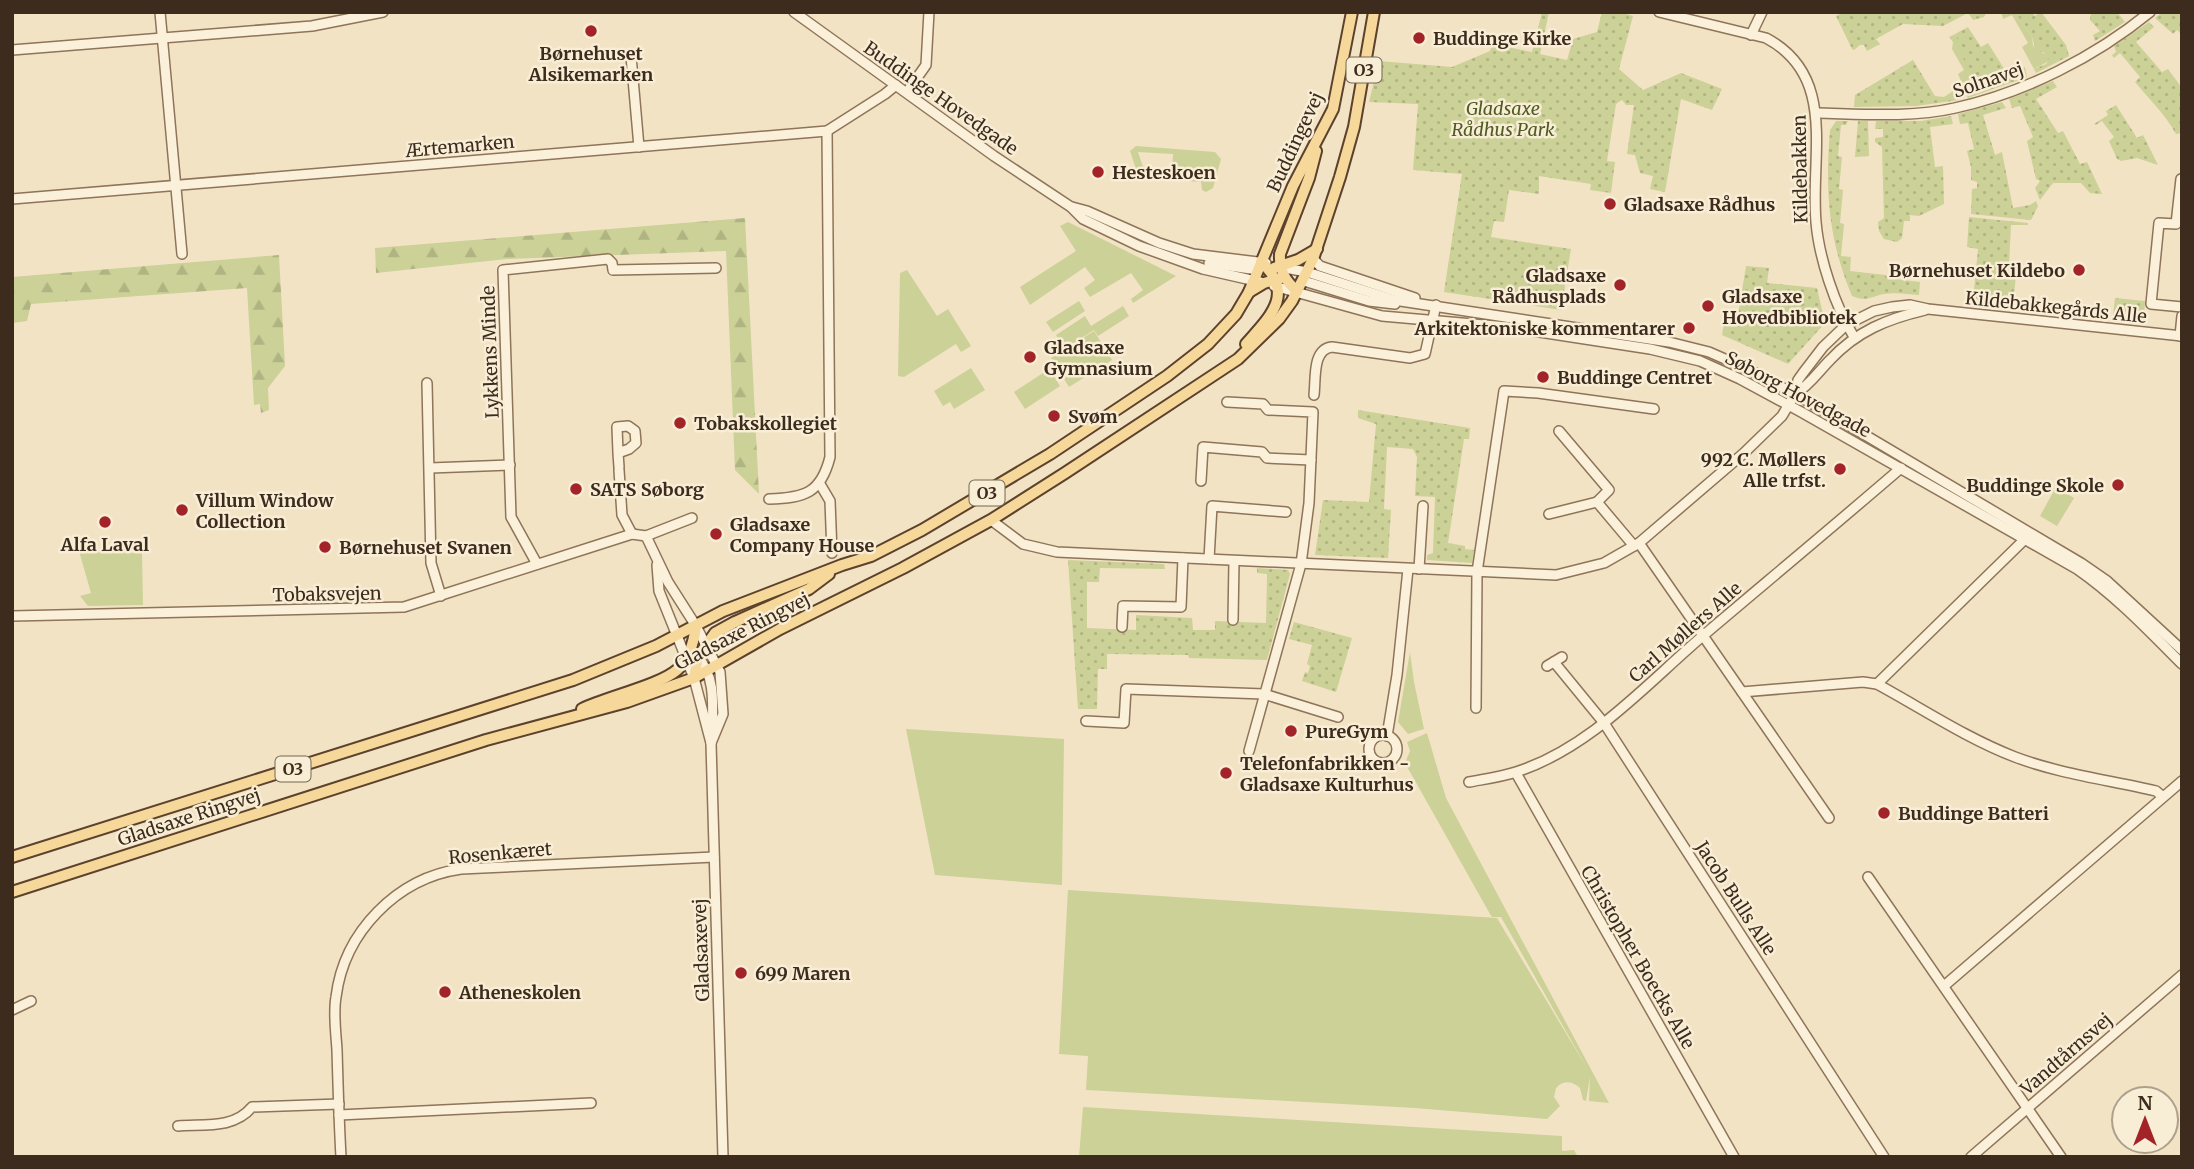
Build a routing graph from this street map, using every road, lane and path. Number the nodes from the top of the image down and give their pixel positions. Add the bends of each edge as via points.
1 (160, 12) edge
2 (383, 12) edge
3 (794, 12) edge
4 (929, 12) edge
5 (1352, 12) edge
6 (1374, 12) edge
7 (1659, 12) edge
8 (1762, 12) edge
9 (2150, 12) edge
10 (1751, 34) junction
11 (162, 38) junction
12 (12, 50) edge
13 (631, 56) dead end
14 (896, 85) junction
15 (907, 92) junction
16 (1817, 113) junction
17 (827, 131) junction
18 (1318, 138) junction
19 (639, 147) junction
20 (2181, 179) edge
21 (175, 186) junction
22 (12, 199) edge
23 (1071, 207) junction
24 (1315, 253) junction
25 (182, 254) dead end
26 (716, 268) dead end
27 (1269, 275) junction
28 (1306, 276) junction
29 (1297, 291) junction
30 (1436, 305) junction
31 (2182, 307) edge
32 (1928, 310) junction
33 (2182, 316) edge
34 (1433, 322) junction
35 (1846, 325) junction
36 (2181, 336) edge
37 (1854, 337) junction
38 (1700, 361) junction
39 (1217, 374) junction
40 (427, 383) dead end
41 (1795, 394) junction
42 (1314, 395) dead end
43 (1227, 402) dead end
44 (1789, 405) junction
45 (1654, 409) dead end
46 (1559, 432) dead end
47 (1864, 436) junction
48 (618, 453) dead end
49 (1311, 460) junction
50 (510, 465) junction
51 (430, 468) junction
52 (1901, 468) junction
53 (1201, 481) dead end
54 (820, 484) junction
55 (769, 499) dead end
56 (1597, 502) junction
57 (1423, 506) dead end
58 (1286, 512) dead end
59 (1549, 514) dead end
60 (692, 518) dead end
61 (991, 520) junction
62 (632, 534) junction
63 (646, 536) junction
64 (2024, 540) junction
65 (1636, 544) junction
66 (832, 553) dead end
67 (1183, 558) junction
68 (1209, 559) junction
69 (656, 560) junction
70 (1234, 561) junction
71 (1300, 564) junction
72 (537, 565) junction
73 (842, 565) junction
74 (1408, 569) junction
75 (1419, 569) junction
76 (1477, 572) junction
77 (440, 596) junction
78 (12, 616) edge
79 (1233, 620) dead end
80 (696, 626) junction
81 (1122, 627) dead end
82 (678, 635) junction
83 (1703, 636) junction
84 (706, 644) junction
85 (656, 646) junction
86 (2182, 650) edge
87 (689, 653) junction
88 (1555, 661) dead end
89 (2182, 664) edge
90 (712, 668) junction
91 (694, 678) junction
92 (1877, 684) junction
93 (1742, 692) junction
94 (1264, 694) junction
95 (1476, 708) dead end
96 (1338, 717) dead end
97 (561, 720) junction
98 (1086, 721) dead end
99 (1604, 723) junction
100 (1387, 736) dead end
101 (712, 743) junction
102 (1249, 751) dead end
103 (1516, 772) junction
104 (2182, 781) edge
105 (1469, 782) dead end
106 (2162, 796) junction
107 (1829, 818) dead end
108 (12, 858) edge
109 (714, 858) junction
110 (1868, 877) dead end
111 (12, 892) edge
112 (2182, 975) edge
113 (1944, 986) junction
114 (32, 1001) dead end
115 (12, 1010) edge
116 (591, 1103) dead end
117 (339, 1104) junction
118 (2028, 1107) junction
119 (339, 1115) junction
120 (178, 1126) dead end
121 (341, 1157) edge
122 (723, 1157) edge
123 (1734, 1157) edge
124 (1884, 1157) edge
125 (1970, 1157) edge
126 (2061, 1157) edge

1 - 11 street
2 - 11 street via 312,26
3 - 14 street, Buddinge Hovedgade
4 - 15 street via 926,65
5 - 18 main road, Buddingevej / O3 via 1336,97
6 - 24 main road, O3 via 1354,127
7 - 10 street, Kildebakken
8 - 10 street
9 - 16 street, Solnavej via 2052,73 1954,109
10 - 16 street, Kildebakken via 1779,45 1793,57
11 - 12 street
11 - 21 street
13 - 19 street
14 - 15 street, Buddinge Hovedgade
14 - 17 street, Ærtemarken
15 - 23 street, Buddinge Hovedgade
16 - 35 street, Kildebakken via 1816,224
17 - 19 street, Ærtemarken
17 - 54 street via 830,457
18 - 27 main road via 1310,178
18 - 27 main road, Buddingevej / O3 via 1293,186
19 - 21 street, Ærtemarken
20 - 31 street, Kildebakkegårds Alle via 2176,224 2159,223 2151,304
21 - 22 street, Ærtemarken
21 - 25 street
23 - 27 street, Buddinge Hovedgade via 1159,243
23 - 27 street, Buddinge Hovedgade via 1083,219 1139,246 1203,269
24 - 27 main road
24 - 28 main road, Gladsaxe Ringvej / O3
24 - 30 street via 1320,266
26 - 50 street, Lykkens Minde via 613,270 608,259 503,270
27 - 28 main road
27 - 29 main road
27 - 39 main road via 1274,310
27 - 73 main road, Gladsaxe Ringvej / O3 via 1249,292 1208,344 1167,376 978,498 871,556
28 - 29 main road, Gladsaxe Ringvej / O3
28 - 30 street, Søborg Hovedgade via 1373,295
29 - 34 street, Søborg Hovedgade via 1374,315
29 - 39 main road, Gladsaxe Ringvej / O3 via 1255,344
30 - 34 street
30 - 41 street, Søborg Hovedgade via 1689,346 1729,360
32 - 35 street, Kildebakkegårds Alle via 1892,307
32 - 36 street, Kildebakkegårds Alle
32 - 37 street, Kildebakkegårds Alle via 1887,320
33 - 36 street, Kildebakkegårds Alle
34 - 38 street, Søborg Hovedgade via 1521,329
34 - 42 street via 1427,351 1416,358 1322,349
35 - 37 street, Kildebakken
35 - 41 street, Kildebakkegårds Alle via 1802,373
37 - 41 street, Kildebakkegårds Alle via 1808,387
38 - 41 street
38 - 44 street, Søborg Hovedgade
39 - 61 main road, Gladsaxe Ringvej / O3
40 - 51 street
41 - 44 street, Kildebakkegårds Alle
41 - 47 street, Søborg Hovedgade
43 - 49 street via 1313,412
44 - 47 street
44 - 52 street, Søborg Hovedgade
44 - 65 street, Kildebakkegårds Alle via 1761,438
45 - 76 street via 1504,391
46 - 56 street via 1609,491
47 - 86 street, Søborg Hovedgade via 2107,580
48 - 62 street via 622,515
49 - 53 street via 1203,447
49 - 71 street via 1310,503
50 - 51 street
50 - 72 street, Lykkens Minde via 511,517
51 - 77 street via 431,563
52 - 64 street, Søborg Hovedgade
52 - 83 street, Carl Møllers Alle
54 - 55 street via 807,493
54 - 66 street via 830,500
56 - 59 street
56 - 65 street
57 - 75 street
58 - 68 street via 1212,506
60 - 63 street, Tobaksvejen
61 - 67 street, Kildebakkegårds Alle via 1034,548
61 - 90 main road, Gladsaxe Ringvej / O3
62 - 63 street, Tobaksvejen
62 - 72 street, Tobaksvejen
63 - 69 street
64 - 89 street, Søborg Hovedgade via 2101,586
64 - 92 street
65 - 76 street, Kildebakkegårds Alle via 1604,563 1556,575
65 - 83 street
67 - 68 street, Kildebakkegårds Alle
67 - 81 street via 1181,607 1123,606
68 - 70 street, Kildebakkegårds Alle
69 - 80 street
69 - 82 street via 659,591
70 - 71 street, Kildebakkegårds Alle
70 - 79 street
71 - 74 street, Kildebakkegårds Alle
71 - 94 street
72 - 77 street, Tobaksvejen
73 - 80 main road, Gladsaxe Ringvej / O3
73 - 84 main road via 809,589 721,629
74 - 75 street, Kildebakkegårds Alle
74 - 100 street
75 - 76 street, Kildebakkegårds Alle
76 - 95 street
77 - 78 street, Tobaksvejen via 404,607
80 - 82 main road, Gladsaxe Ringvej / O3
80 - 84 street, Gladsaxevej
80 - 87 main road
82 - 85 main road, Gladsaxe Ringvej / O3
82 - 87 street
83 - 93 street
83 - 99 street, Carl Møllers Alle
84 - 87 main road
84 - 90 street, Gladsaxevej
85 - 87 street
85 - 108 main road, Gladsaxe Ringvej / O3 via 573,680
87 - 90 street
87 - 91 main road
87 - 97 main road via 677,671 666,677
88 - 99 street, Jacob Bulls Alle
90 - 91 main road, Gladsaxe Ringvej / O3
90 - 101 street, Gladsaxevej via 722,682 723,714
91 - 97 main road, Gladsaxe Ringvej / O3
91 - 101 street, Gladsaxevej
92 - 93 street
92 - 106 street via 1962,733 2015,757
93 - 107 street
94 - 96 street
94 - 98 street via 1126,689 1124,723
94 - 102 street
97 - 111 main road, Gladsaxe Ringvej / O3
99 - 103 street, Carl Møllers Alle via 1570,747
99 - 124 street, Jacob Bulls Alle
101 - 109 street, Gladsaxevej
103 - 105 street, Carl Møllers Alle
103 - 123 street, Christopher Boecks Alle
104 - 106 street
106 - 113 street
109 - 117 street, Rosenkæret via 461,869 426,878 394,897 358,934 340,977 335,998
109 - 122 street, Gladsaxevej
110 - 113 street
112 - 118 street, Vandtårnsvej
113 - 118 street
114 - 115 street
116 - 119 street
117 - 119 street, Rosenkæret
117 - 120 street via 252,1107 232,1123
118 - 125 street, Vandtårnsvej
118 - 126 street
119 - 121 street, Rosenkæret

